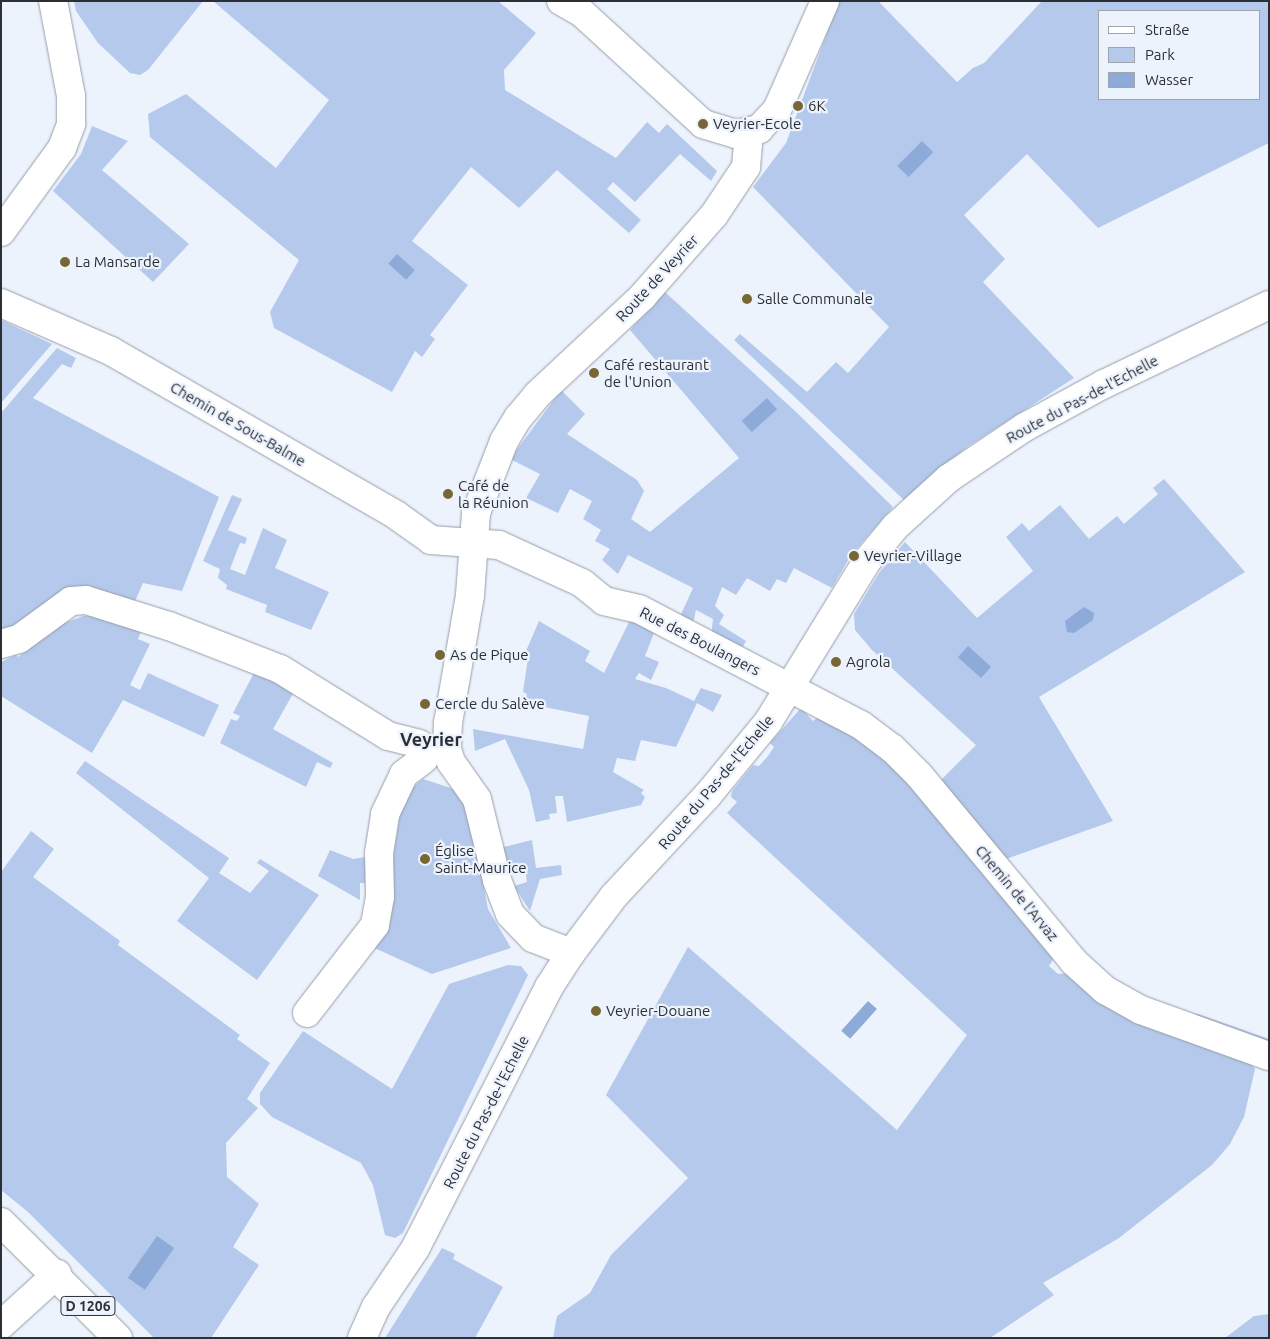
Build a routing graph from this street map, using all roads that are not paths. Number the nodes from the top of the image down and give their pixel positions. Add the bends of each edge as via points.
1 (53, 1) edge
2 (561, 1) edge
3 (825, 1) edge
4 (748, 133) junction
5 (1, 232) edge
6 (1, 303) edge
7 (1269, 306) edge
8 (472, 544) junction
9 (1, 644) edge
10 (792, 686) junction
11 (446, 735) junction
12 (421, 752) junction
13 (451, 762) junction
14 (571, 953) junction
15 (307, 1013) dead end
16 (1269, 1056) edge
17 (1, 1222) edge
18 (57, 1274) junction
19 (376, 1307) junction
20 (1, 1325) edge
21 (118, 1338) edge
22 (343, 1338) edge
23 (362, 1338) edge

1 - 5 street via 71,96 72,124 62,148
2 - 4 street via 582,13 704,124 724,132
3 - 4 street via 786,95 766,122
4 - 8 street, Route de Veyrier via 746,167 714,215 642,297 537,395 518,418 483,488
6 - 8 street, Chemin de Sous-Balme via 111,351 396,515 431,540
7 - 10 street, Route du Pas-de-l'Echelle via 1052,412 1000,442 949,478 903,518 867,561
8 - 10 street, Rue des Boulangers via 499,545 582,583 604,601 639,609
8 - 11 street, Route de Veyrier via 470,595
9 - 12 street via 19,640 71,601 86,600 185,632 280,669 316,688 388,736
10 - 14 street, Route du Pas-de-l'Echelle via 730,769 614,896
10 - 16 street, Chemin de l'Arvaz via 861,725 892,748 1074,962 1105,990 1141,1010
11 - 12 street via 432,736
11 - 13 street
12 - 13 street
12 - 15 street via 400,779 385,814 375,925
13 - 14 street via 477,799 497,880 510,914 533,938
14 - 19 street, Route du Pas-de-l'Echelle via 415,1249
17 - 18 street, D 1206
18 - 20 street
18 - 21 street, D 1206
19 - 22 street, Route du Pas-de-l'Echelle
19 - 23 street, Route du Pas-de-l'Echelle

